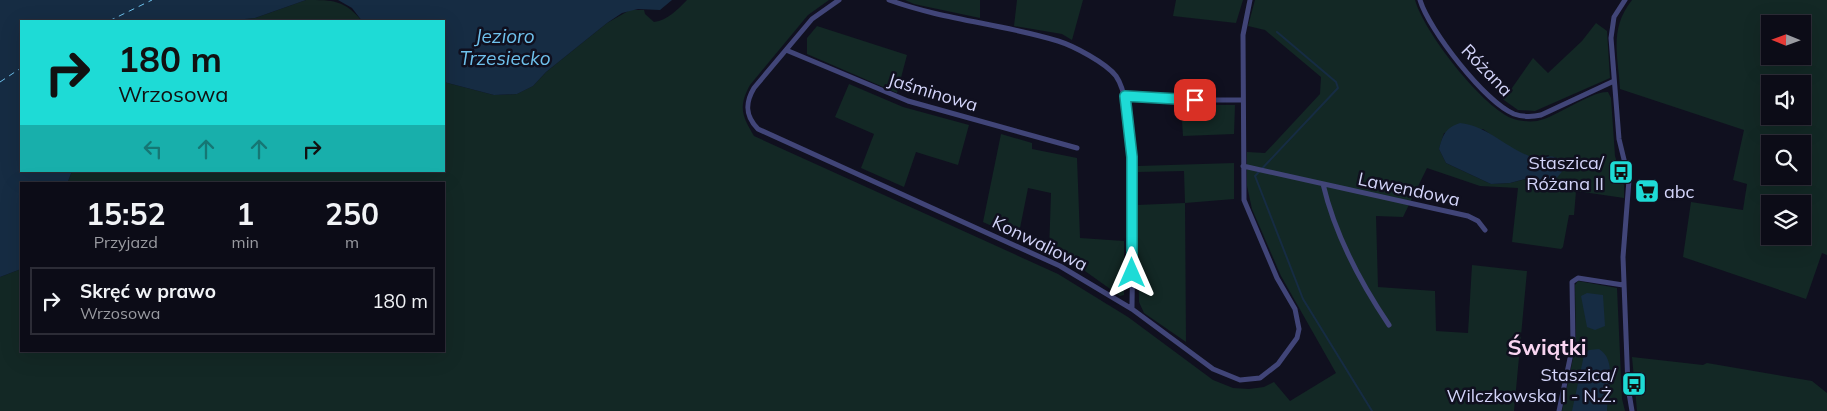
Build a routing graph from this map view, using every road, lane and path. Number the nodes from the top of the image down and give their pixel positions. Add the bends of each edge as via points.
1 (839, 0) edge
2 (889, 0) edge
3 (1250, 0) edge
4 (1420, 0) edge
5 (1625, 0) edge
6 (786, 50) junction
7 (1614, 81) junction
8 (1125, 96) junction
9 (1242, 100) junction
10 (1077, 148) dead end
11 (1243, 166) junction
12 (1323, 184) junction
13 (1485, 230) dead end
14 (1623, 285) junction
15 (1132, 309) junction
16 (1389, 325) dead end
17 (1559, 411) edge
18 (1632, 411) edge

1 - 6 street via 812,19
2 - 8 street via 958,20 1060,42 1109,69
3 - 9 street, Konwaliowa via 1243,30
4 - 7 street, Różana via 1431,24 1456,60 1512,113 1528,117 1541,115
5 - 7 street via 1615,14 1612,26
6 - 10 street, Jaśminowa via 908,102
6 - 15 street, Konwaliowa via 748,98 747,111 758,129 1035,254
7 - 14 street via 1620,145 1629,180
8 - 9 street
8 - 15 street via 1132,157
9 - 11 street, Konwaliowa
11 - 12 street, Lawendowa
11 - 15 street, Konwaliowa via 1248,211 1298,320 1297,338 1288,353 1260,378 1240,380 1213,370
12 - 13 street, Lawendowa via 1468,216
12 - 16 street via 1357,276
14 - 17 street via 1578,278 1572,282 1573,344
14 - 18 street

